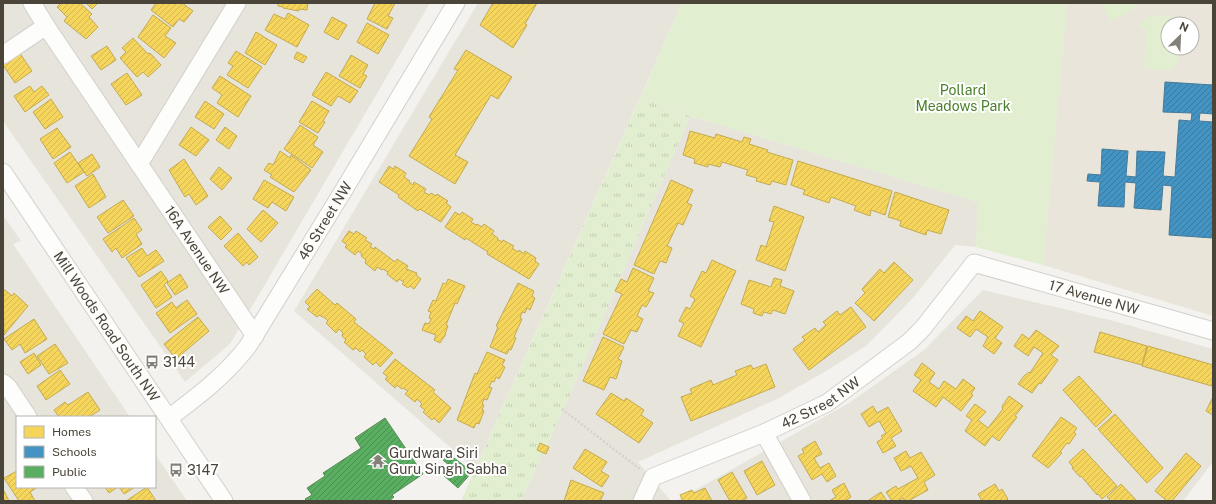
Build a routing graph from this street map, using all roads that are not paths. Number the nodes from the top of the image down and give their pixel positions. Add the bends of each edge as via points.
1 (237, 3) edge
2 (456, 3) edge
3 (33, 6) edge
4 (46, 26) junction
5 (3, 55) edge
6 (139, 164) junction
7 (3, 172) edge
8 (974, 263) joint
9 (1213, 331) edge
10 (255, 336) junction
11 (3, 383) edge
12 (27, 416) edge
13 (169, 418) junction
14 (764, 433) junction
15 (75, 488) edge
16 (84, 501) edge
17 (224, 501) edge
18 (642, 501) edge
19 (802, 501) edge

1 - 6 street
2 - 10 street, 46 Street NW
3 - 4 street, 16A Avenue NW
4 - 5 street
4 - 6 street, 16A Avenue NW
6 - 10 street, 16A Avenue NW
7 - 13 street, Mill Woods Road South NW
8 - 9 street, 17 Avenue NW
8 - 14 street, 42 Street NW via 909,342 827,403
10 - 13 street, 46 Street NW via 221,377
11 - 12 street
13 - 17 street, Mill Woods Road South NW
14 - 18 street, 42 Street NW via 652,477
14 - 19 street
15 - 16 street

